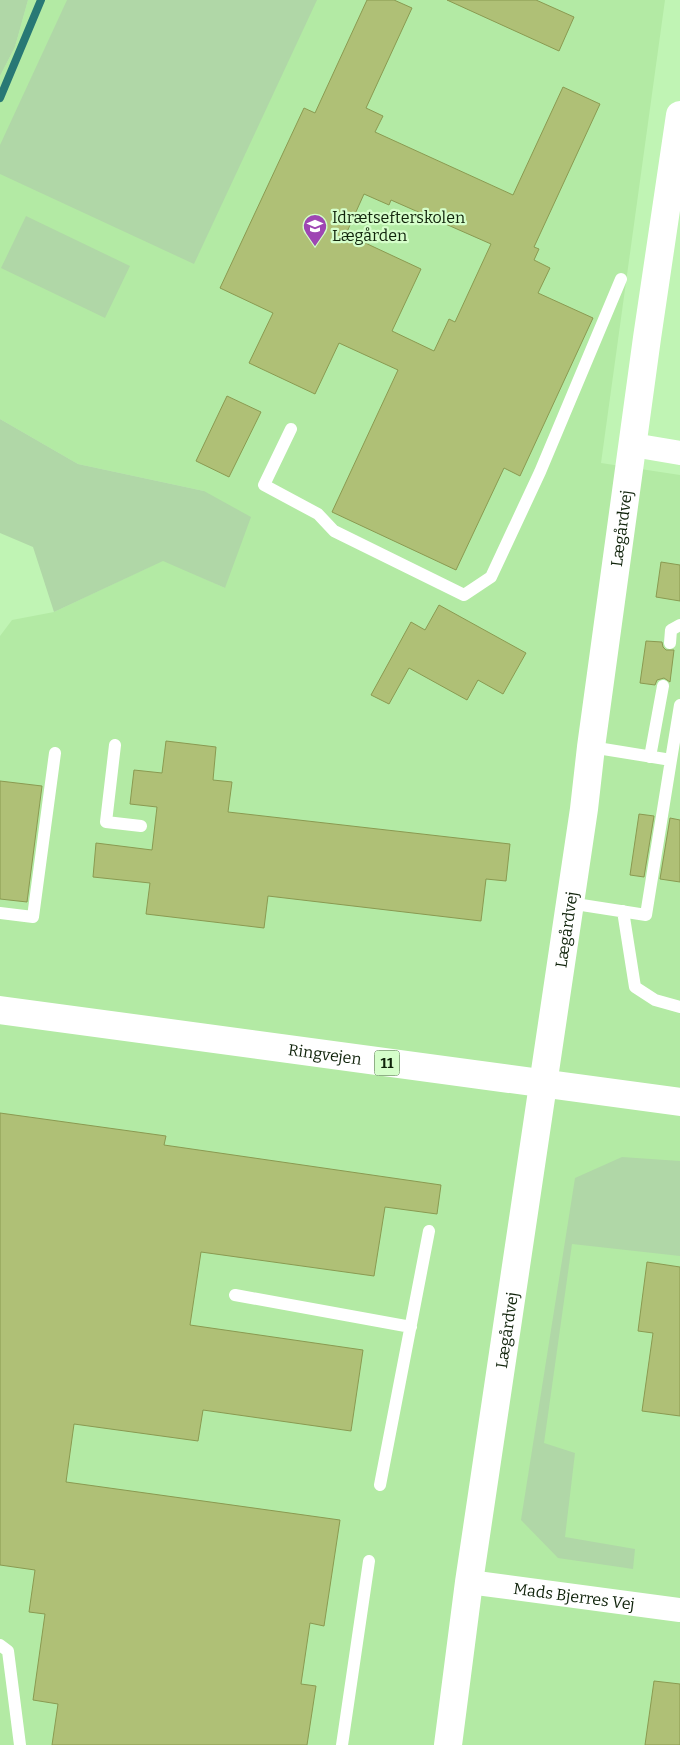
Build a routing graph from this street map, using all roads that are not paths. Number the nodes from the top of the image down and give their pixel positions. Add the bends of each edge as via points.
1 (680, 115) edge
2 (621, 279) dead end
3 (291, 429) dead end
4 (633, 445) junction
5 (680, 453) edge
6 (680, 625) edge
7 (670, 643) dead end
8 (663, 686) dead end
9 (680, 705) edge
10 (115, 745) dead end
11 (591, 747) junction
12 (55, 753) dead end
13 (650, 757) junction
14 (671, 760) junction
15 (141, 826) dead end
16 (569, 903) junction
17 (623, 911) junction
18 (0, 913) edge
19 (680, 1007) edge
20 (0, 1010) edge
21 (542, 1084) junction
22 (680, 1102) edge
23 (428, 1231) dead end
24 (236, 1296) dead end
25 (411, 1327) junction
26 (380, 1484) dead end
27 (369, 1561) dead end
28 (469, 1582) junction
29 (680, 1610) edge
30 (0, 1645) edge
31 (20, 1745) edge
32 (342, 1745) edge
33 (448, 1745) edge

1 - 4 street, Lægårdvej
2 - 3 lane via 540,472 491,578 464,594 334,531 318,514 264,485
4 - 5 street
4 - 11 street, Lægårdvej
6 - 7 lane via 671,630
8 - 13 lane
9 - 14 lane
10 - 15 lane via 106,822
11 - 13 lane
11 - 16 street, Lægårdvej
12 - 18 lane via 33,917
13 - 14 lane
14 - 17 lane via 646,915
16 - 17 lane
16 - 21 street, Lægårdvej
17 - 19 lane via 636,987 655,1000
20 - 21 street, Ringvejen / 11
21 - 22 street, Ringvejen / 11
21 - 28 street, Lægårdvej
23 - 25 lane
24 - 25 lane
25 - 26 lane
27 - 32 lane
28 - 29 street, Mads Bjerres Vej
28 - 33 street, Lægårdvej
30 - 31 lane via 8,1651

